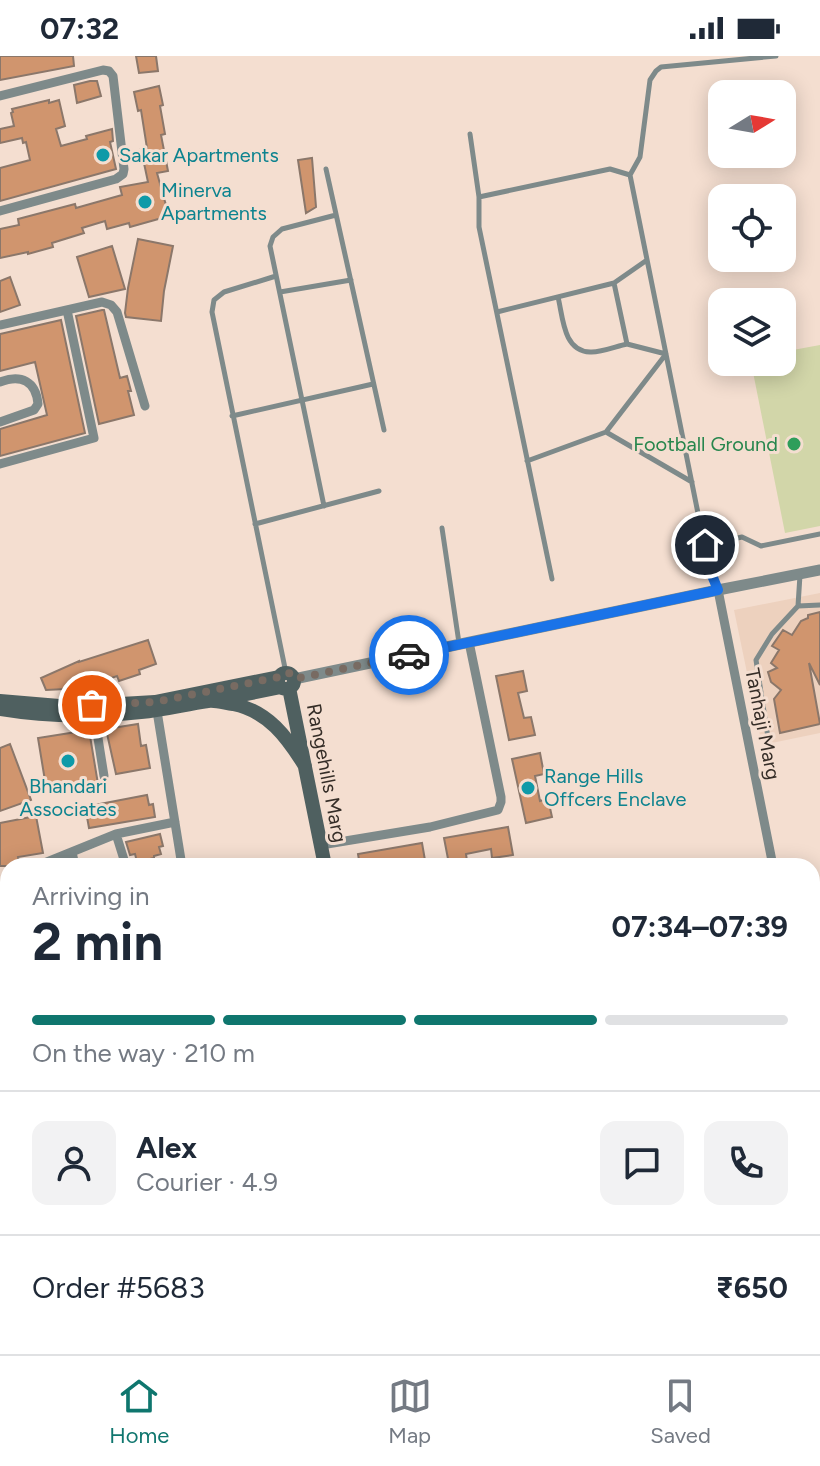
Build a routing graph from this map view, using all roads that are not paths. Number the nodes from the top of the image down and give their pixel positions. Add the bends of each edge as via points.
1 (776, 56) edge
2 (0, 96) edge
3 (470, 134) dead end
4 (326, 169) dead end
5 (630, 175) junction
6 (479, 197) junction
7 (0, 211) edge
8 (336, 215) junction
9 (647, 260) junction
10 (276, 276) junction
11 (351, 280) junction
12 (614, 283) junction
13 (280, 292) junction
14 (558, 297) junction
15 (67, 310) junction
16 (497, 312) junction
17 (0, 325) edge
18 (627, 344) junction
19 (666, 354) junction
20 (0, 382) edge
21 (373, 384) junction
22 (302, 400) junction
23 (145, 406) dead end
24 (232, 416) junction
25 (0, 422) edge
26 (384, 430) dead end
27 (606, 432) junction
28 (527, 461) junction
29 (0, 464) edge
30 (692, 482) junction
31 (379, 491) dead end
32 (324, 506) junction
33 (255, 524) junction
34 (442, 528) dead end
35 (820, 534) edge
36 (705, 545) junction
37 (820, 570) edge
38 (800, 574) junction
39 (552, 579) dead end
40 (718, 590) junction
41 (820, 605) edge
42 (798, 606) junction
43 (464, 643) junction
44 (286, 681) junction
45 (0, 701) edge
46 (212, 701) junction
47 (156, 706) junction
48 (0, 709) edge
49 (93, 711) junction
50 (769, 744) dead end
51 (305, 766) junction
52 (104, 776) dead end
53 (175, 822) junction
54 (116, 834) junction
55 (321, 845) junction
56 (72, 852) junction
57 (57, 858) edge
58 (73, 858) edge
59 (124, 858) edge
60 (181, 858) edge
61 (323, 858) edge
62 (771, 858) edge

1 - 5 lane via 656,71 650,80 640,157
2 - 7 street via 109,71 124,169 116,179
3 - 6 lane
4 - 8 lane
5 - 6 lane via 610,169
5 - 9 lane
6 - 16 lane via 479,227
8 - 10 lane via 282,229 273,237
8 - 11 lane
9 - 12 lane
9 - 19 lane
10 - 13 lane
10 - 24 lane via 224,292 212,305
11 - 13 lane
11 - 21 lane
12 - 14 lane
12 - 18 lane
13 - 22 lane
14 - 16 lane
14 - 18 lane via 573,346 590,352
15 - 17 street
15 - 23 street via 102,302 114,308
15 - 29 street via 94,438
16 - 28 lane
18 - 19 lane
19 - 27 lane
19 - 30 lane
20 - 25 street via 10,378 30,384 38,404
21 - 22 lane
21 - 26 lane
22 - 24 lane
22 - 32 lane
24 - 33 lane
27 - 28 lane
27 - 30 lane
28 - 39 lane
30 - 36 lane
31 - 32 lane
32 - 33 lane
33 - 44 lane
34 - 43 lane
35 - 36 lane via 761,546 742,537
36 - 40 lane
37 - 38 street
38 - 40 street
38 - 42 lane
40 - 43 street
40 - 62 street, Tanhaji Marg
41 - 42 lane
42 - 50 lane via 756,660
43 - 44 street
43 - 55 street via 501,797 498,810
44 - 46 main road
44 - 47 main road via 186,696
44 - 51 main road, Rangehills Marg
45 - 49 main road
46 - 47 main road
46 - 51 main road via 241,706 272,723
47 - 49 main road
47 - 53 street
48 - 49 main road via 28,714
49 - 52 street
51 - 55 main road, Rangehills Marg
53 - 54 street
53 - 60 street
54 - 56 street
54 - 59 street
55 - 61 main road, Rangehills Marg
56 - 57 street
56 - 58 street

